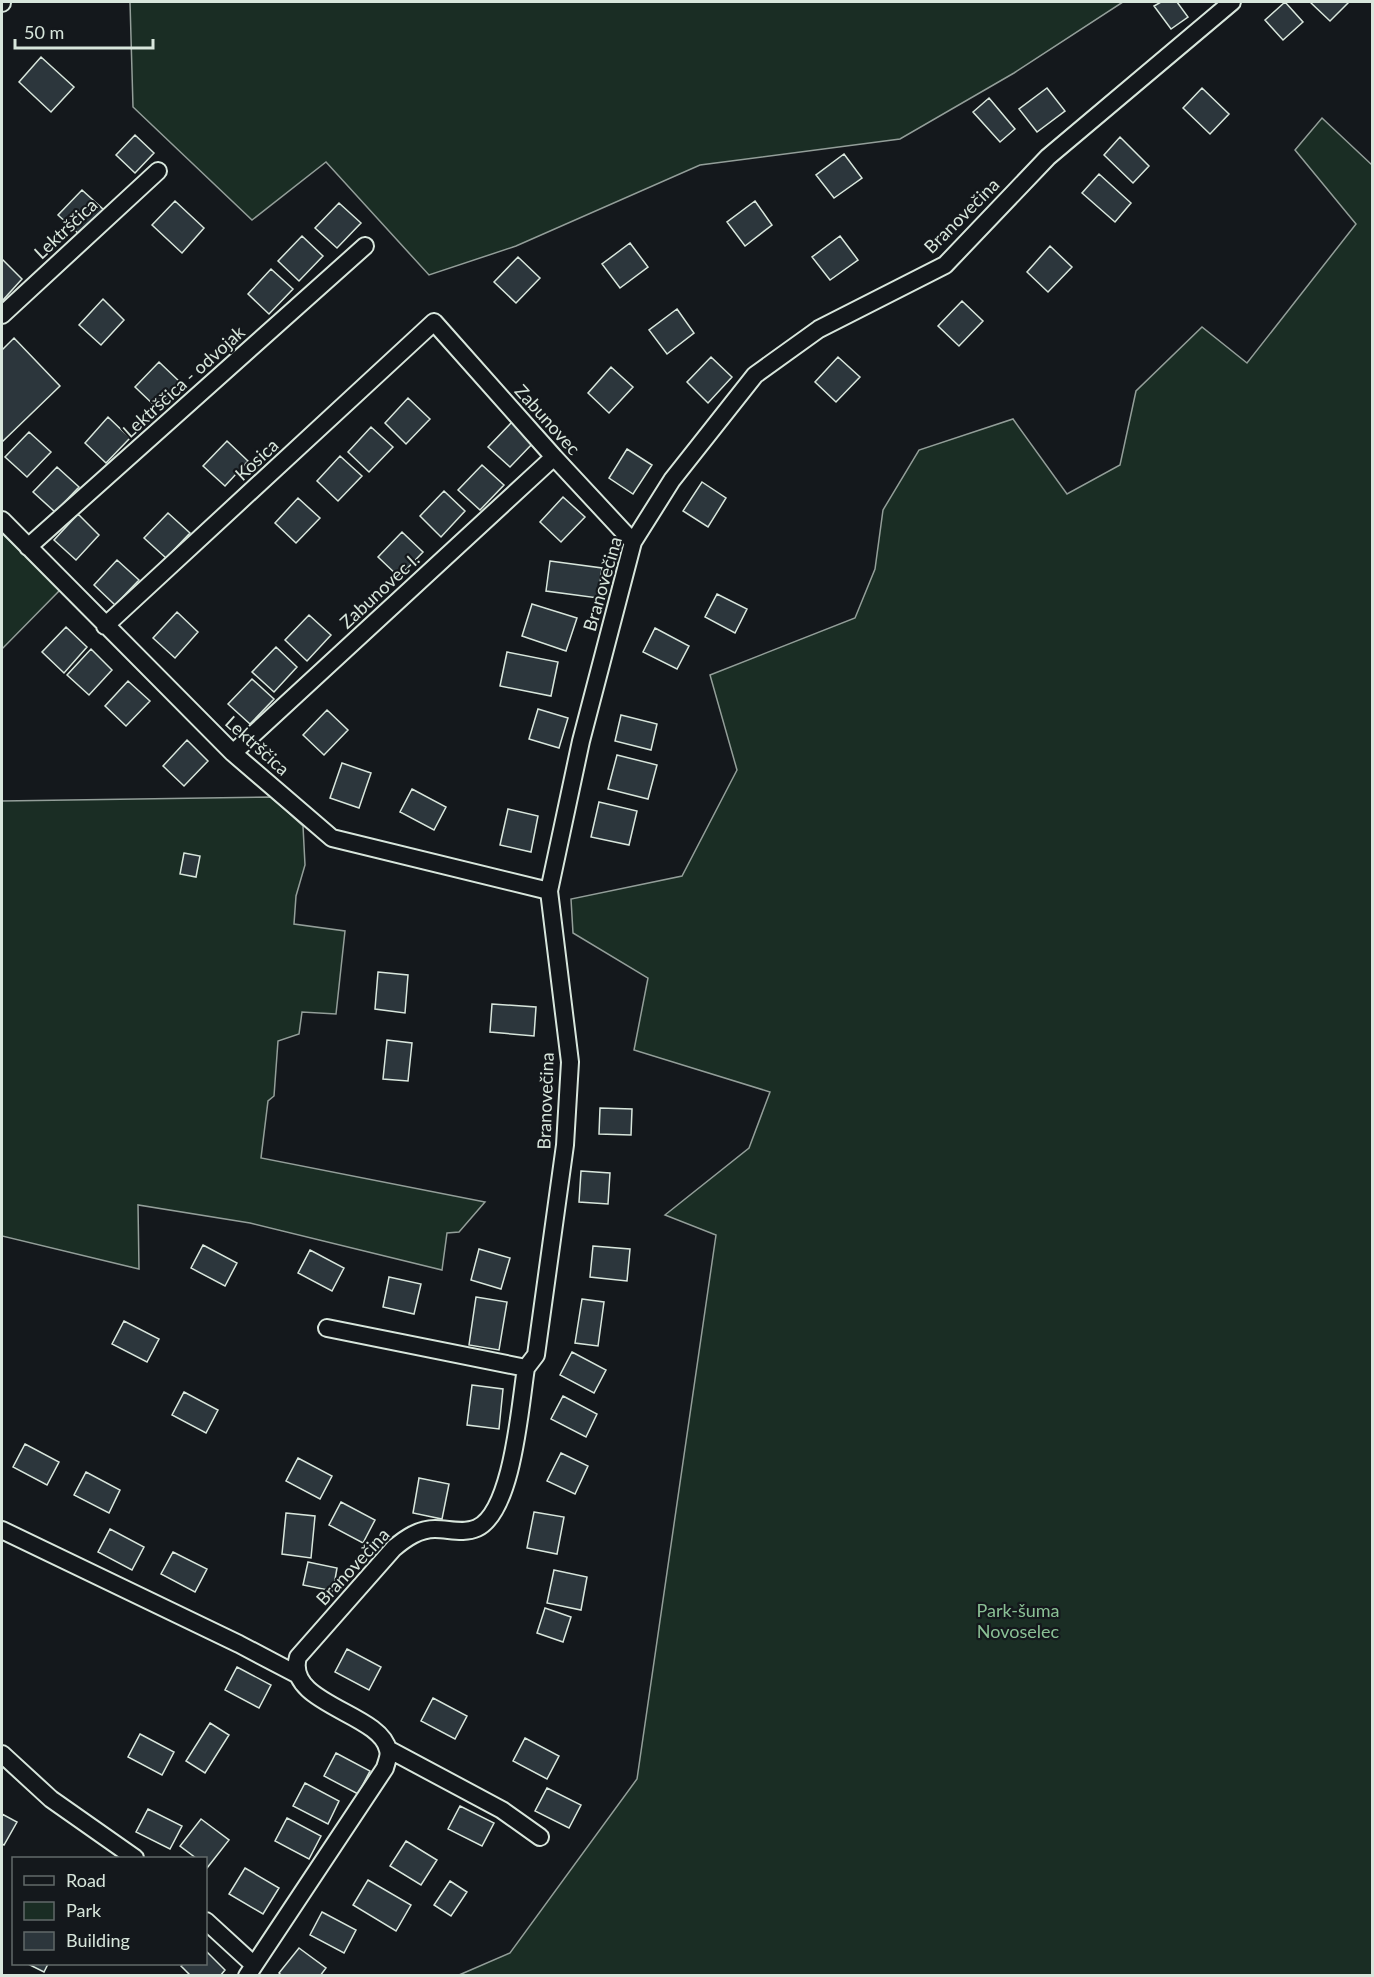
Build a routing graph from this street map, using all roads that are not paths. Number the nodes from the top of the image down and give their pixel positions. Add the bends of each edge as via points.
1 (1232, 2) edge
2 (158, 171) dead end
3 (365, 246) dead end
4 (2, 315) edge
5 (434, 322) joint
6 (554, 457) junction
7 (2, 520) edge
8 (633, 542) junction
9 (28, 547) junction
10 (105, 626) junction
11 (233, 753) junction
12 (549, 891) junction
13 (327, 1328) dead end
14 (526, 1368) junction
15 (2, 1530) edge
16 (298, 1676) junction
17 (388, 1749) junction
18 (2, 1754) edge
19 (540, 1837) dead end
20 (134, 1857) edge
21 (207, 1922) edge
22 (250, 1970) edge

1 - 8 street, Branovečina via 1048,157 945,265 819,329 755,375 672,480
2 - 4 street, Lektrščica
3 - 9 street, Lektrščica - odvojak
5 - 6 street, Zabunovec
5 - 10 street, Kosica
6 - 8 street, Zabunovec
6 - 11 street, Zabunovec I.
7 - 9 street, Lektrščica
8 - 12 street, Branovečina via 581,741
9 - 10 street, Lektrščica
10 - 11 street, Lektrščica
11 - 12 street, Lektrščica via 332,838
12 - 14 street, Branovečina via 570,1062 565,1144 536,1355
13 - 14 street
14 - 16 street, Branovečina via 510,1472 501,1500 490,1517 477,1528 411,1534 394,1548 302,1652 296,1665
15 - 16 street
16 - 17 street via 314,1694 382,1737
17 - 19 street via 502,1810
17 - 22 street via 385,1768
18 - 20 street via 51,1799
21 - 22 street

